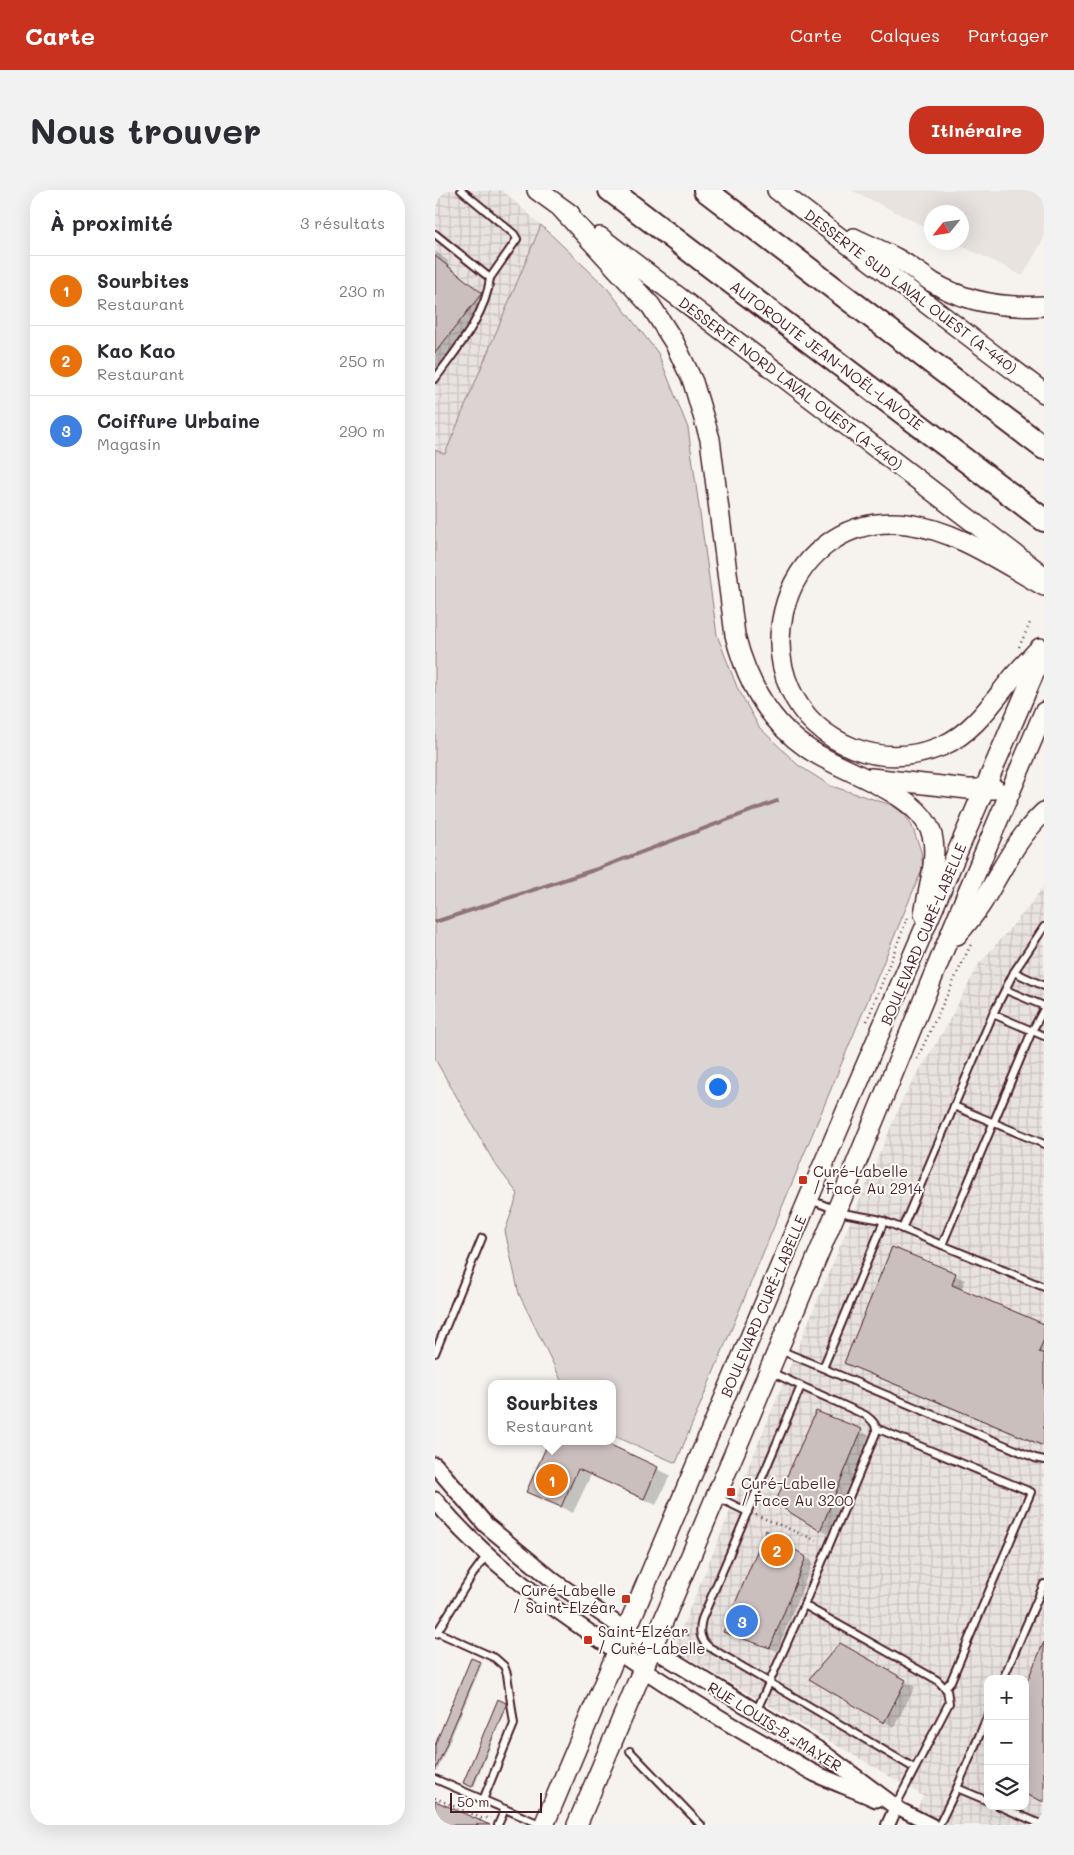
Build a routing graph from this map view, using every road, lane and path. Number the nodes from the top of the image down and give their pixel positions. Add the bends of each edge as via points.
1 (461, 190) edge
2 (537, 190) edge
3 (610, 190) edge
4 (705, 190) edge
5 (777, 190) edge
6 (561, 208) junction
7 (819, 221) junction
8 (435, 234) edge
9 (490, 278) junction
10 (1044, 306) edge
11 (435, 379) edge
12 (1044, 393) edge
13 (1044, 448) edge
14 (1044, 520) edge
15 (1044, 576) edge
16 (1044, 586) edge
17 (1044, 643) edge
18 (1044, 650) edge
19 (1044, 712) edge
20 (864, 778) junction
21 (985, 789) junction
22 (1011, 789) junction
23 (1044, 812) edge
24 (1044, 927) edge
25 (976, 934) dead end
26 (919, 945) junction
27 (941, 956) junction
28 (1014, 972) junction
29 (1044, 986) edge
30 (1005, 990) junction
31 (1044, 1008) edge
32 (993, 1014) junction
33 (1032, 1030) junction
34 (1044, 1036) edge
35 (916, 1060) dead end
36 (954, 1106) junction
37 (993, 1123) junction
38 (1044, 1144) edge
39 (809, 1199) junction
40 (837, 1210) junction
41 (884, 1221) junction
42 (903, 1229) junction
43 (482, 1238) dead end
44 (942, 1245) junction
45 (1044, 1287) edge
46 (778, 1349) junction
47 (435, 1354) edge
48 (823, 1368) junction
49 (768, 1371) junction
50 (801, 1386) junction
51 (876, 1428) junction
52 (1044, 1460) edge
53 (435, 1465) edge
54 (716, 1497) junction
55 (435, 1500) edge
56 (748, 1512) junction
57 (765, 1519) dead end
58 (820, 1542) dead end
59 (487, 1556) junction
60 (1044, 1584) edge
61 (803, 1605) junction
62 (625, 1631) junction
63 (436, 1633) edge
64 (693, 1633) dead end
65 (669, 1639) dead end
66 (652, 1648) junction
67 (617, 1652) junction
68 (644, 1669) junction
69 (1005, 1675) edge
70 (769, 1684) junction
71 (945, 1688) junction
72 (756, 1712) junction
73 (986, 1720) edge
74 (630, 1751) dead end
75 (914, 1768) junction
76 (435, 1779) edge
77 (957, 1788) junction
78 (435, 1798) edge
79 (461, 1800) dead end
80 (483, 1800) junction
81 (984, 1800) edge
82 (895, 1807) junction
83 (457, 1808) junction
84 (505, 1809) junction
85 (1008, 1810) edge
86 (481, 1818) junction
87 (493, 1818) dead end
88 (477, 1825) edge
89 (498, 1825) edge
90 (543, 1825) edge
91 (577, 1825) edge
92 (701, 1825) edge
93 (888, 1825) edge
94 (932, 1825) edge
95 (939, 1825) edge
96 (1043, 1825) edge

1 - 9 lane via 516,236
2 - 6 main road, DESSERTE NORD LAVAL OUEST (A-440)
3 - 14 highway, AUTOROUTE JEAN-NOËL-LAVOIE
4 - 13 highway
5 - 7 main road, DESSERTE SUD LAVAL OUEST (A-440)
6 - 15 main road, DESSERTE NORD LAVAL OUEST (A-440)
6 - 20 main road via 651,306 674,342 693,382 710,439 735,635 751,682 769,711 798,741 837,766
7 - 10 main road via 897,258 955,293 1011,306
7 - 12 main road, DESSERTE SUD LAVAL OUEST (A-440)
8 - 9 lane
9 - 11 lane via 489,292 466,337
16 - 17 main road via 951,536 908,524 871,526 836,539 800,572 783,610 779,642 781,662 790,688 816,725 837,740 863,752 899,756 942,746 964,732
18 - 21 main road, BOULEVARD CURÉ-LABELLE
19 - 22 main road, BOULEVARD CURÉ-LABELLE
20 - 21 main road
20 - 26 main road via 912,805 927,822 932,836 933,866
21 - 22 main road
21 - 26 main road, BOULEVARD CURÉ-LABELLE
22 - 27 main road, BOULEVARD CURÉ-LABELLE
23 - 27 main road via 1015,845 985,900
24 - 28 lane
25 - 35 path
26 - 39 main road, BOULEVARD CURÉ-LABELLE
27 - 40 main road, BOULEVARD CURÉ-LABELLE
28 - 29 lane
28 - 30 lane
30 - 31 lane
30 - 32 lane
31 - 33 lane
32 - 33 lane
32 - 36 lane
33 - 34 lane
33 - 37 lane
36 - 37 lane
36 - 42 lane
37 - 38 lane
37 - 44 lane
39 - 40 lane
39 - 62 main road, BOULEVARD CURÉ-LABELLE
40 - 41 lane
40 - 46 main road, BOULEVARD CURÉ-LABELLE
41 - 42 lane
41 - 48 lane
42 - 44 lane
43 - 47 lane
44 - 45 lane
46 - 48 lane
46 - 49 main road, BOULEVARD CURÉ-LABELLE
48 - 52 lane
49 - 50 lane
49 - 54 main road, BOULEVARD CURÉ-LABELLE
50 - 51 lane via 865,1415
50 - 56 lane
51 - 61 lane
51 - 71 lane via 1031,1492 951,1681
53 - 62 street, RUE LOUIS-B.-MAYER via 486,1525 543,1573
54 - 56 lane
54 - 66 main road, BOULEVARD CURÉ-LABELLE
55 - 59 street, RUE LOUIS-B.-MAYER
56 - 70 lane via 702,1620 700,1636 709,1647
57 - 58 path
59 - 63 lane
59 - 67 street, RUE LOUIS-B.-MAYER via 534,1594
60 - 69 lane
61 - 70 lane
61 - 71 lane via 937,1680
62 - 66 street, RUE LOUIS-B.-MAYER
62 - 67 main road, BOULEVARD CURÉ-LABELLE
63 - 80 lane via 495,1658 507,1674 514,1724
64 - 65 path
66 - 68 main road, BOULEVARD CURÉ-LABELLE
66 - 72 street, RUE LOUIS-B.-MAYER
67 - 68 street, RUE LOUIS-B.-MAYER
67 - 90 main road, BOULEVARD CURÉ-LABELLE
68 - 82 street, RUE LOUIS-B.-MAYER via 741,1731 815,1773
68 - 91 main road, BOULEVARD CURÉ-LABELLE
70 - 72 lane
70 - 75 lane
71 - 75 lane via 949,1703
72 - 82 street, RUE LOUIS-B.-MAYER via 822,1752
73 - 77 lane
74 - 92 lane
75 - 82 lane
76 - 80 lane
77 - 81 lane
77 - 95 lane
78 - 83 path
79 - 83 path
80 - 84 lane
82 - 93 street
82 - 94 street, RUE LOUIS-B.-MAYER
83 - 86 path
84 - 89 lane
84 - 90 lane
85 - 96 lane
86 - 87 path
86 - 88 path

